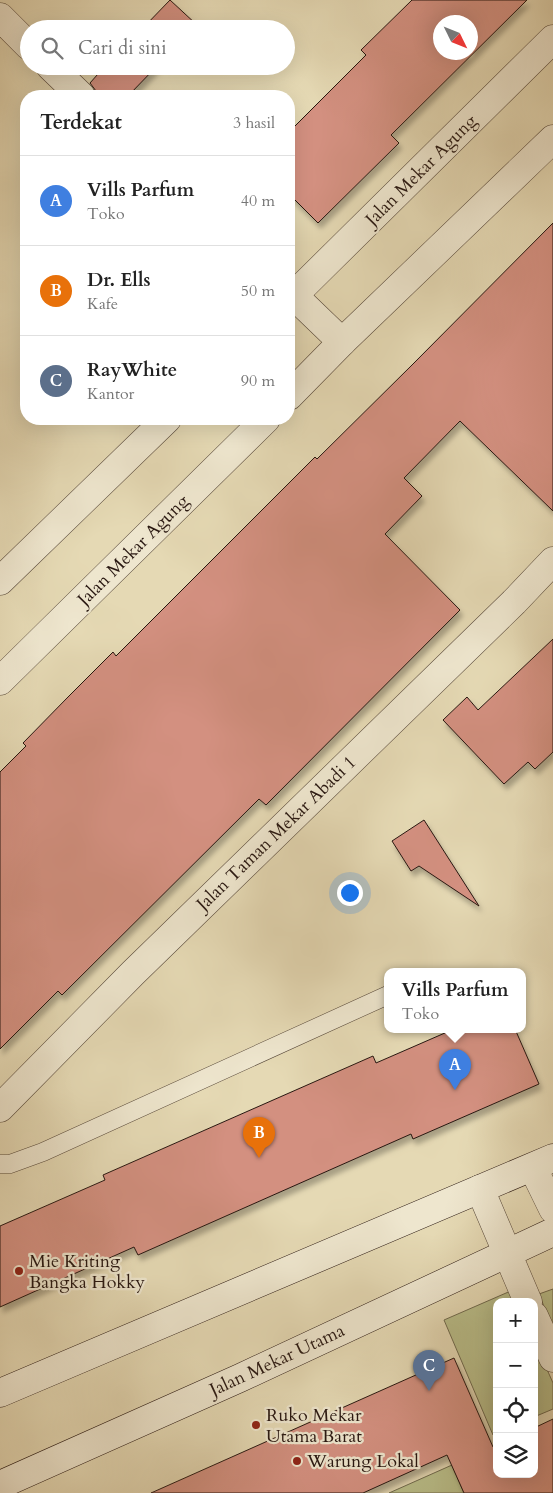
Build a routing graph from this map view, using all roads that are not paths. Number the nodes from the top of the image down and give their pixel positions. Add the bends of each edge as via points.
1 (0, 17) edge
2 (20, 37) edge
3 (553, 39) edge
4 (59, 75) edge
5 (75, 90) edge
6 (553, 139) edge
7 (295, 290) edge
8 (295, 300) edge
9 (342, 342) junction
10 (295, 390) edge
11 (161, 425) edge
12 (258, 425) edge
13 (553, 561) edge
14 (0, 581) edge
15 (0, 681) edge
16 (384, 997) edge
17 (0, 1108) edge
18 (543, 1163) edge
19 (0, 1164) edge
20 (480, 1190) junction
21 (553, 1209) edge
22 (553, 1232) edge
23 (506, 1252) junction
24 (526, 1298) edge
25 (538, 1325) edge
26 (553, 1358) edge
27 (0, 1392) edge
28 (0, 1485) edge

1 - 2 street
3 - 7 street, Jalan Mekar Agung
4 - 5 street
6 - 9 street
8 - 9 street
9 - 10 street
11 - 14 street
12 - 15 street, Jalan Mekar Agung
13 - 17 street, Jalan Taman Mekar Abadi 1
16 - 19 lane via 43,1152 10,1164
18 - 20 street
18 - 21 street
20 - 23 street
20 - 27 street
22 - 23 street, Jalan Mekar Utama
23 - 24 street
23 - 28 street, Jalan Mekar Utama via 240,1378
25 - 26 street

